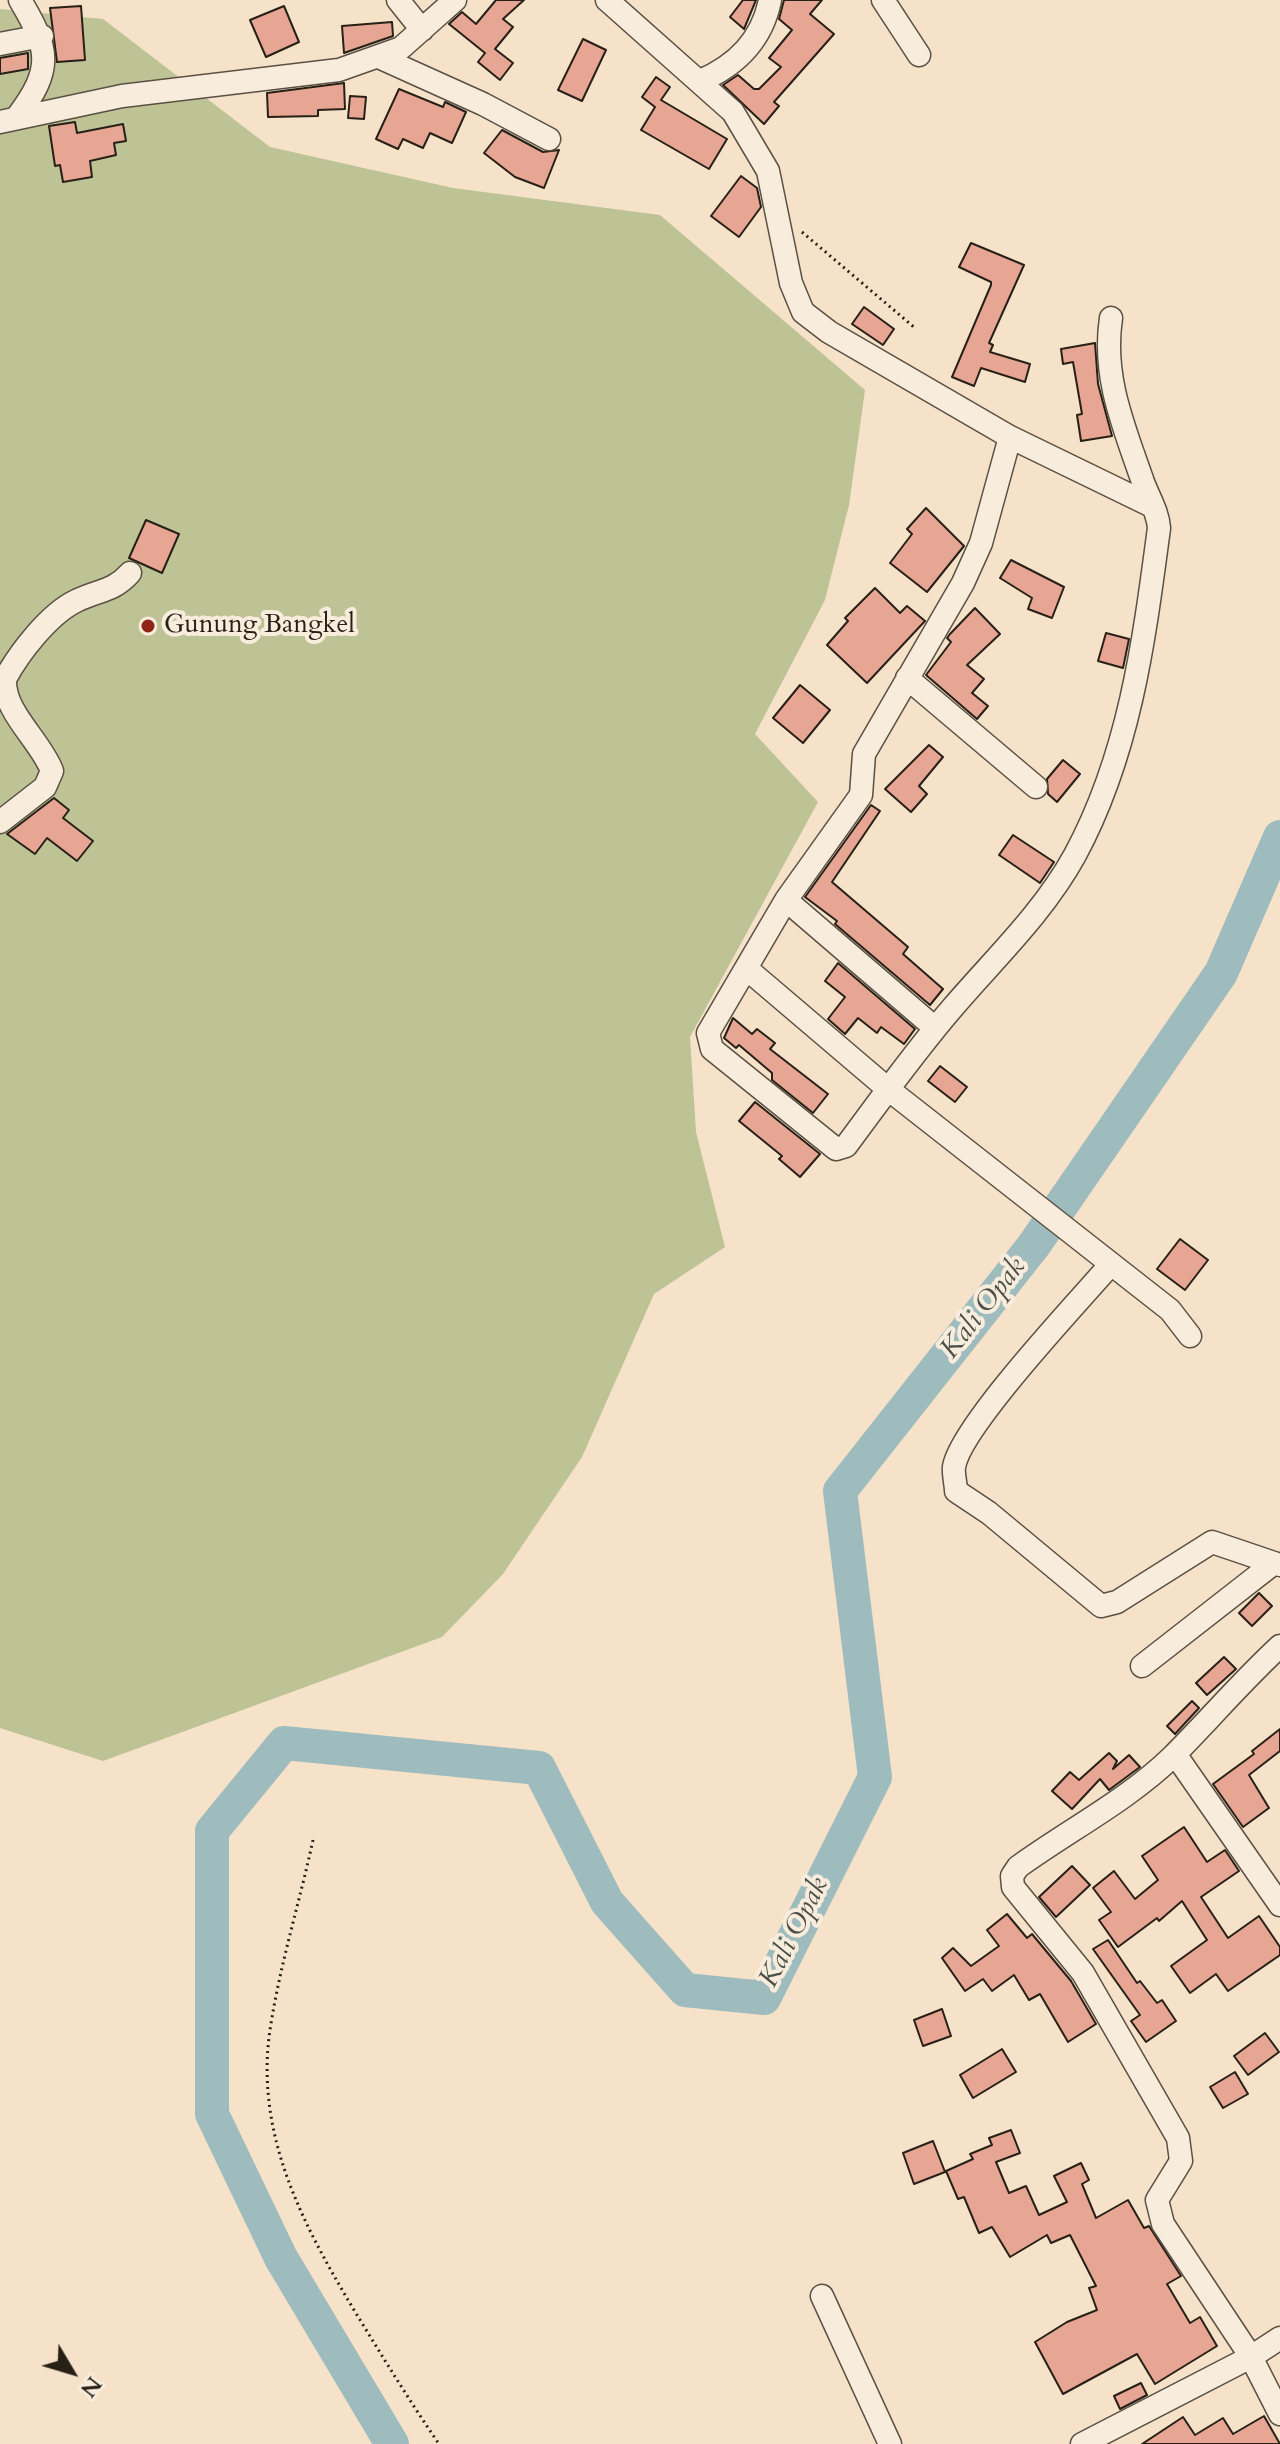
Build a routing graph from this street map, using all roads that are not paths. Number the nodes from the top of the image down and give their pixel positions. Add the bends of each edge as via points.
1 (20, 0) edge
2 (398, 0) edge
3 (455, 0) edge
4 (607, 0) edge
5 (770, 0) edge
6 (883, 0) edge
7 (422, 30) junction
8 (42, 36) junction
9 (0, 44) edge
10 (919, 55) dead end
11 (381, 58) junction
12 (700, 81) junction
13 (8, 120) edge
14 (549, 139) dead end
15 (1111, 318) dead end
16 (1010, 437) junction
17 (1152, 506) junction
18 (130, 573) dead end
19 (907, 678) junction
20 (1036, 787) dead end
21 (0, 822) edge
22 (786, 900) junction
23 (747, 969) junction
24 (935, 1028) junction
25 (888, 1089) junction
26 (1111, 1264) junction
27 (1190, 1336) dead end
28 (1277, 1564) edge
29 (1280, 1646) edge
30 (1142, 1666) dead end
31 (1175, 1754) junction
32 (1280, 1905) edge
33 (822, 2296) dead end
34 (1280, 2338) edge
35 (1251, 2357) junction
36 (1280, 2414) edge
37 (890, 2444) edge
38 (1082, 2444) edge

1 - 8 street
2 - 7 street
3 - 7 street
4 - 12 street
5 - 12 street via 747,52
6 - 10 street
7 - 11 street
8 - 9 street
8 - 13 street via 45,69 34,95
11 - 13 street via 339,70 122,96
11 - 14 street
12 - 16 street via 733,112 768,171 791,283 803,312
15 - 17 street via 1109,370 1117,414
16 - 17 street
16 - 19 street via 981,543
17 - 24 street via 1159,528 1140,670 1110,773 1075,854 1051,893
18 - 21 street via 118,587 73,602 5,679 8,696 52,771 45,787
19 - 20 street
19 - 22 street via 864,754 861,795
22 - 23 street
22 - 24 street
23 - 25 street
23 - 25 street via 708,1033 712,1049 836,1149 846,1146
24 - 25 street
25 - 26 street
26 - 27 street via 1170,1310
26 - 28 street via 968,1438 954,1466 956,1491 1101,1606 1117,1602 1212,1542
28 - 30 street
29 - 31 street
31 - 32 street
31 - 35 street via 1115,1803 1018,1867 1013,1887 1083,1973 1178,2138 1181,2161 1157,2200 1163,2224
33 - 37 street
34 - 35 street
35 - 36 street
35 - 38 street

